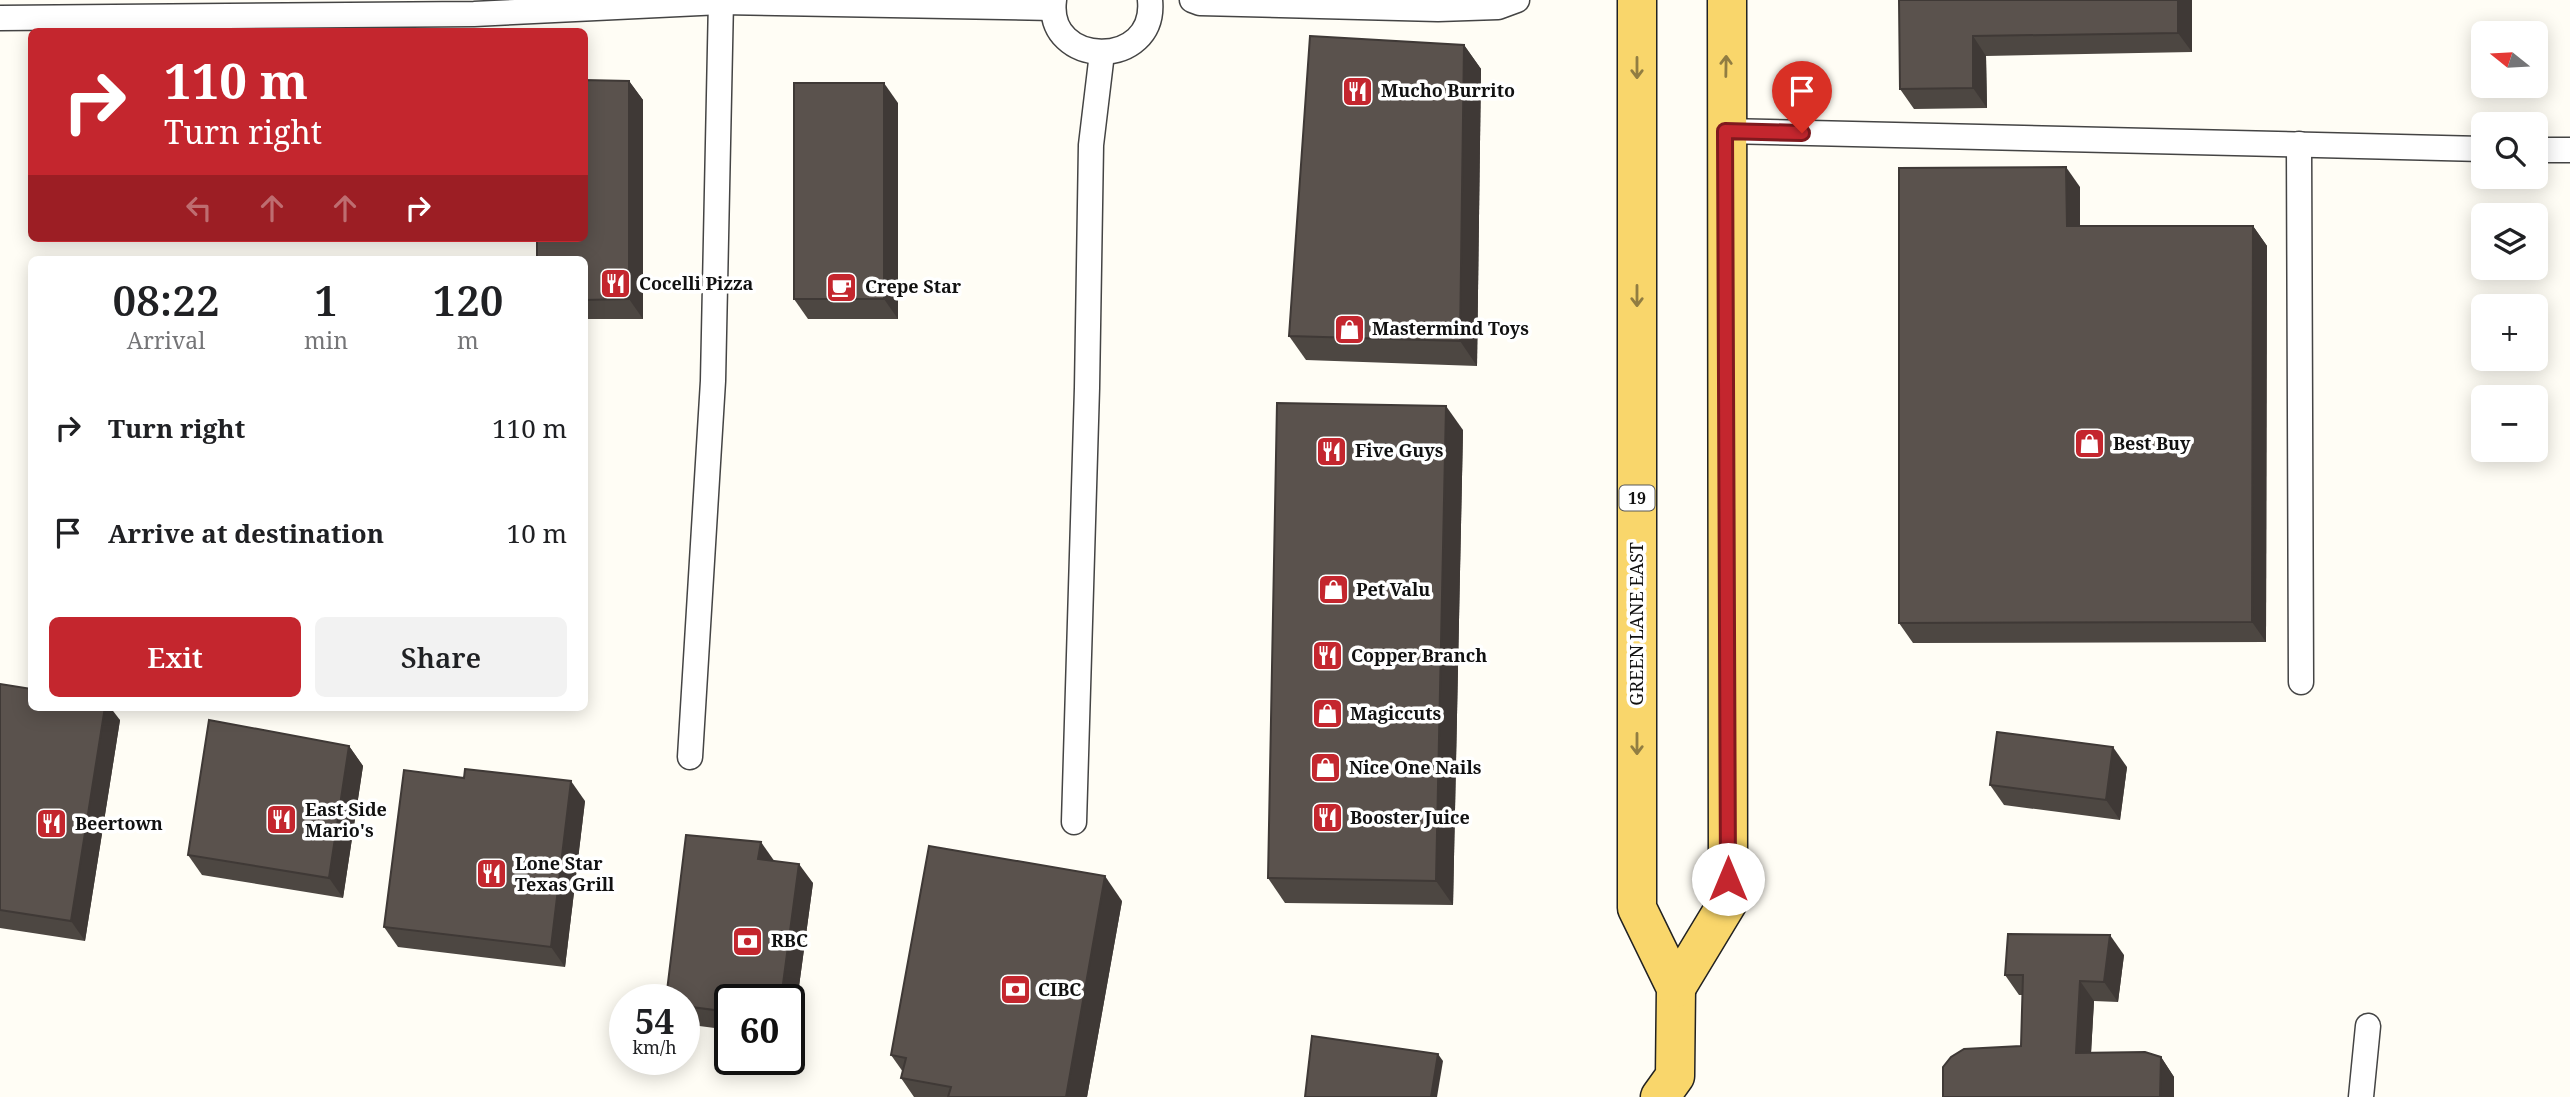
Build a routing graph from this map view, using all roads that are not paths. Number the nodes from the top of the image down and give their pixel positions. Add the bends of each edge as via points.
1 (1150, 0) edge
2 (1192, 0) edge
3 (1517, 0) edge
4 (1637, 0) edge
5 (1727, 0) edge
6 (721, 1) edge
7 (1054, 4) edge
8 (0, 18) edge
9 (1102, 54) junction
10 (1725, 131) junction
11 (2299, 144) junction
12 (2471, 149) edge
13 (2548, 150) edge
14 (2570, 150) edge
15 (2301, 682) dead end
16 (690, 757) dead end
17 (1074, 822) dead end
18 (1676, 988) junction
19 (2368, 1026) dead end
20 (1676, 1090) edge
21 (2361, 1097) edge

1 - 9 lane via 1144,29 1133,42
2 - 3 lane via 1438,9 1498,7
4 -> 18 main road, GREEN LANE EAST / 19 via 1637,908
10 -> 5 main road
6 - 7 lane
6 - 8 lane via 474,14
6 - 16 lane via 713,381
7 - 9 lane via 1057,24 1067,38 1080,48
9 - 17 lane via 1091,145
10 - 11 lane
10 - 18 main road via 1728,902
11 - 12 lane
11 - 15 lane
13 - 14 lane
18 - 20 main road, GREEN LANE EAST / 19
19 - 21 lane

